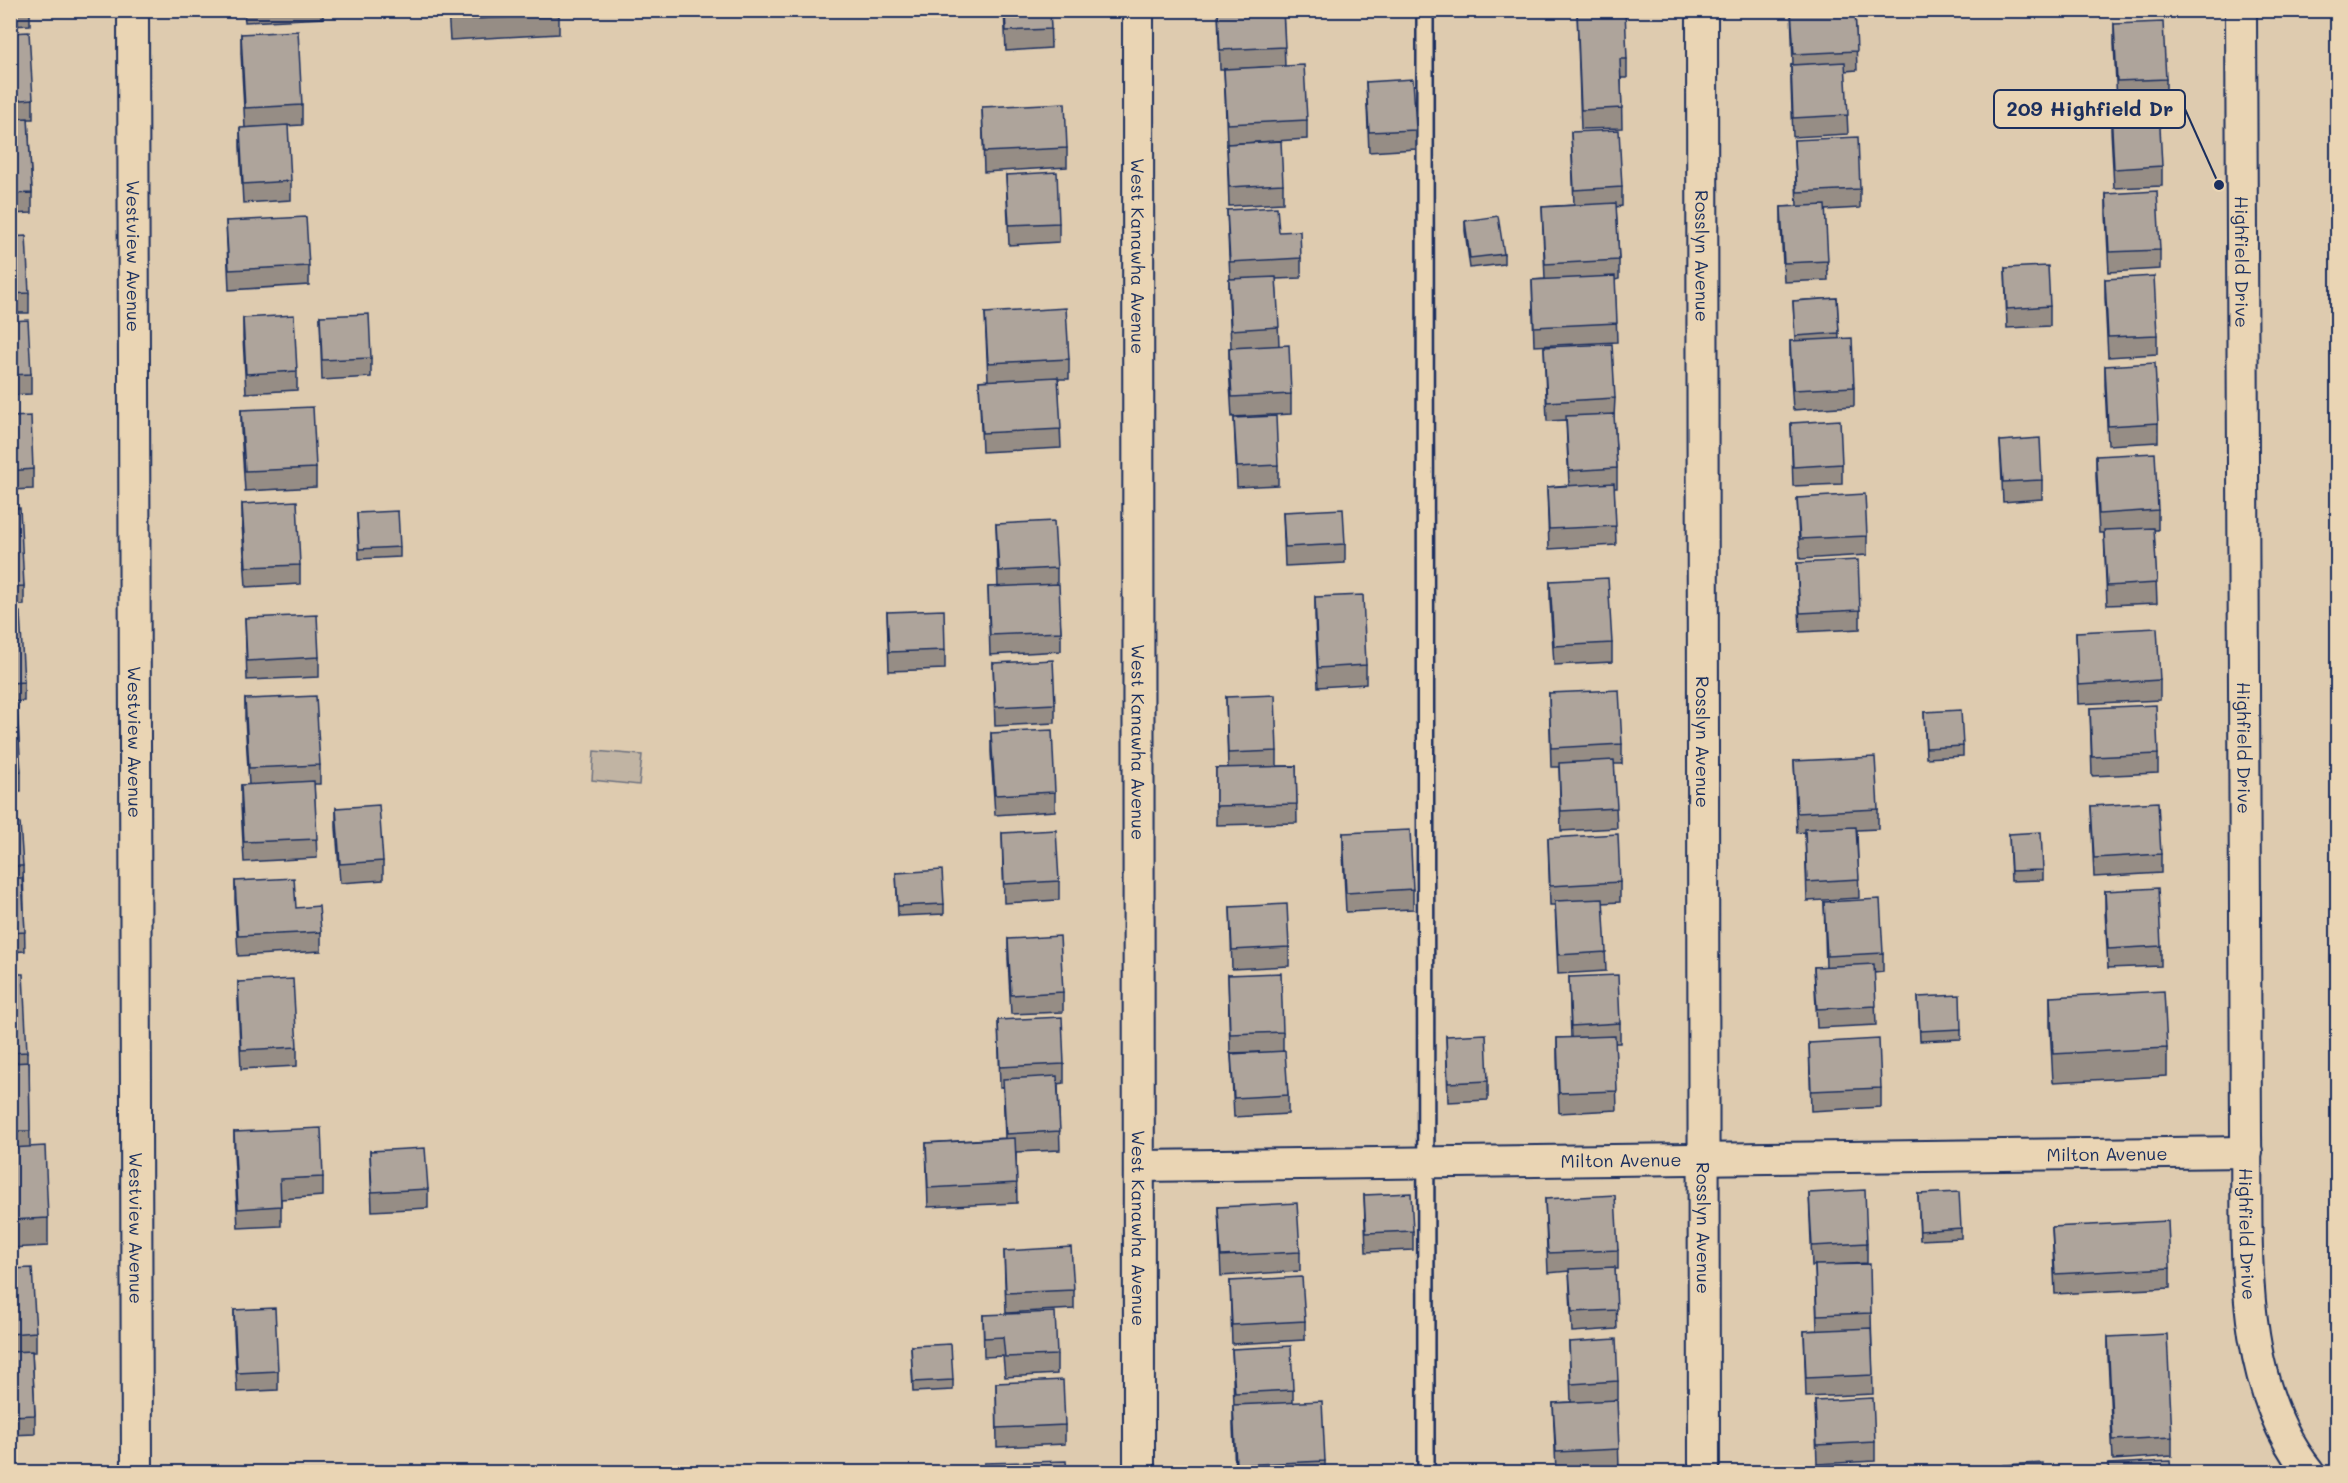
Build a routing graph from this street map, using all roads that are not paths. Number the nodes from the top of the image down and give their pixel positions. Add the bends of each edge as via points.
1 (133, 10) edge
2 (1138, 10) edge
3 (1425, 10) edge
4 (1702, 10) edge
5 (2241, 10) edge
6 (2247, 1152) junction
7 (1704, 1159) junction
8 (1425, 1162) junction
9 (1139, 1166) junction
10 (137, 1473) edge
11 (1139, 1473) edge
12 (1426, 1473) edge
13 (1704, 1473) edge
14 (2309, 1473) edge

1 - 10 street, Westview Avenue
2 - 9 street, West Kanawha Avenue
3 - 8 lane
4 - 7 street, Rosslyn Avenue
5 - 6 street, Highfield Drive
6 - 7 street, Milton Avenue
6 - 14 street, Highfield Drive via 2250,1283 2256,1344 2272,1407 2294,1454
7 - 8 street, Milton Avenue
7 - 13 street, Rosslyn Avenue
8 - 9 street, Milton Avenue
8 - 12 lane
9 - 11 street, West Kanawha Avenue

